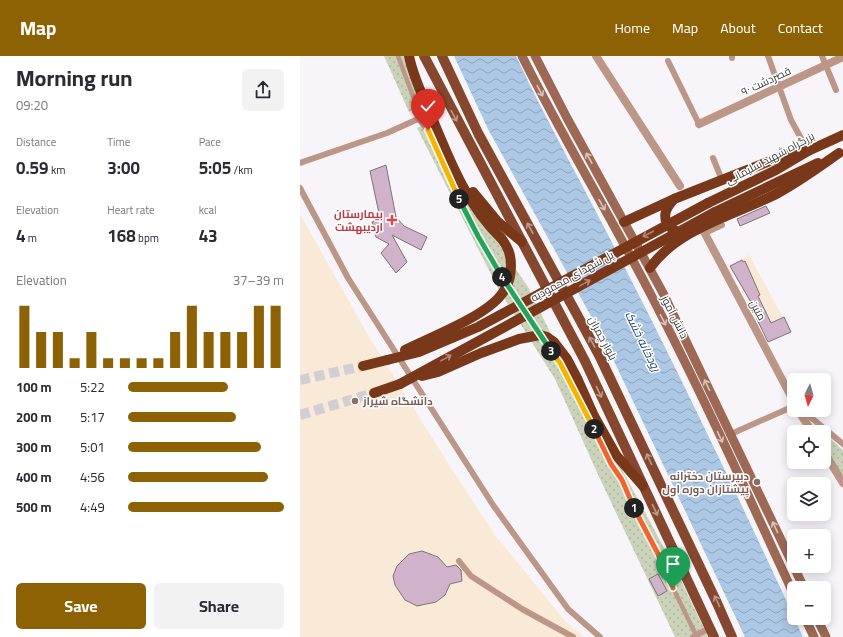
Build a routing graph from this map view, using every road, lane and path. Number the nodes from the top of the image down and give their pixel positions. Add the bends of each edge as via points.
1 (398, 56) edge
2 (409, 56) edge
3 (424, 56) edge
4 (442, 56) edge
5 (522, 56) edge
6 (535, 56) edge
7 (596, 56) edge
8 (768, 56) edge
9 (822, 56) edge
10 (843, 57) edge
11 (668, 61) dead end
12 (826, 65) junction
13 (415, 78) junction
14 (779, 87) junction
15 (836, 90) dead end
16 (418, 119) junction
17 (699, 124) joint
18 (843, 135) edge
19 (808, 151) junction
20 (841, 152) edge
21 (713, 158) dead end
22 (451, 160) junction
23 (300, 163) edge
24 (457, 174) junction
25 (722, 180) junction
26 (680, 186) dead end
27 (300, 188) edge
28 (674, 199) junction
29 (708, 203) joint
30 (715, 212) joint
31 (624, 222) junction
32 (722, 225) dead end
33 (701, 231) junction
34 (522, 242) junction
35 (650, 268) junction
36 (387, 360) junction
37 (363, 366) tunnel mouth
38 (400, 384) junction
39 (787, 389) edge
40 (374, 393) tunnel mouth
41 (787, 409) edge
42 (810, 417) edge
43 (731, 434) junction
44 (843, 444) edge
45 (831, 463) edge
46 (843, 483) edge
47 (644, 486) junction
48 (459, 561) dead end
49 (787, 581) edge
50 (801, 581) edge
51 (808, 625) edge
52 (820, 625) edge
53 (712, 633) edge
54 (695, 636) edge
55 (573, 637) edge
56 (600, 637) edge
57 (732, 637) edge
58 (814, 637) edge
59 (826, 637) edge

1 - 16 street via 414,99
2 - 13 highway
3 -> 34 main road
57 -> 4 main road, بلوار چمران via 599,355 478,133
5 -> 49 main road, دانش آموز via 649,291
31 -> 6 main road, دانش آموز
7 - 26 street
8 - 14 street
9 - 12 street
10 - 12 street, ۹۰ قصردشت
11 - 17 street
12 - 14 street, ۹۰ قصردشت
12 - 15 street
13 - 16 street via 424,106
13 - 22 highway
14 - 17 street, ۹۰ قصردشت
14 - 19 street via 791,120
16 - 22 street via 425,120 431,126
16 - 23 street via 387,133
16 - 54 street via 428,130 449,179 496,269 563,369 611,464 622,480
18 - 19 highway, بزرگراه شهید سلیمانی
19 - 25 highway via 785,155
19 - 29 highway, بزرگراه شهید سلیمانی via 776,170
20 - 30 highway, بزرگراه شهید سلیمانی
20 - 33 highway via 806,177
21 - 25 street
22 - 24 highway
24 - 34 highway via 497,221
24 - 36 highway, bridge via 479,212 508,247 511,264 508,284 501,296 483,310
25 - 28 highway
27 - 56 street via 348,278 493,505 568,609
28 - 31 highway
28 - 33 highway via 665,212 669,227 683,234
29 -> 36 highway, پل شهدای محمودیه, bridge via 478,327 419,352
38 -> 30 highway, پل شهدای محمودیه, bridge
31 - 35 main road, دانش آموز
32 - 33 street
33 - 35 highway via 669,247
33 - 39 street, متین
34 -> 47 main road via 585,361
43 -> 35 main road, دانش آموز
36 - 37 highway
38 - 40 highway
38 - 47 highway, bridge via 438,372 519,339 540,335 554,342 567,359 616,455
41 - 43 street
42 - 44 street
50 -> 43 main road, دانش آموز
45 - 46 street
47 -> 53 main road
48 - 55 street via 470,576
51 - 58 main road
52 - 59 main road
53 - 54 street

